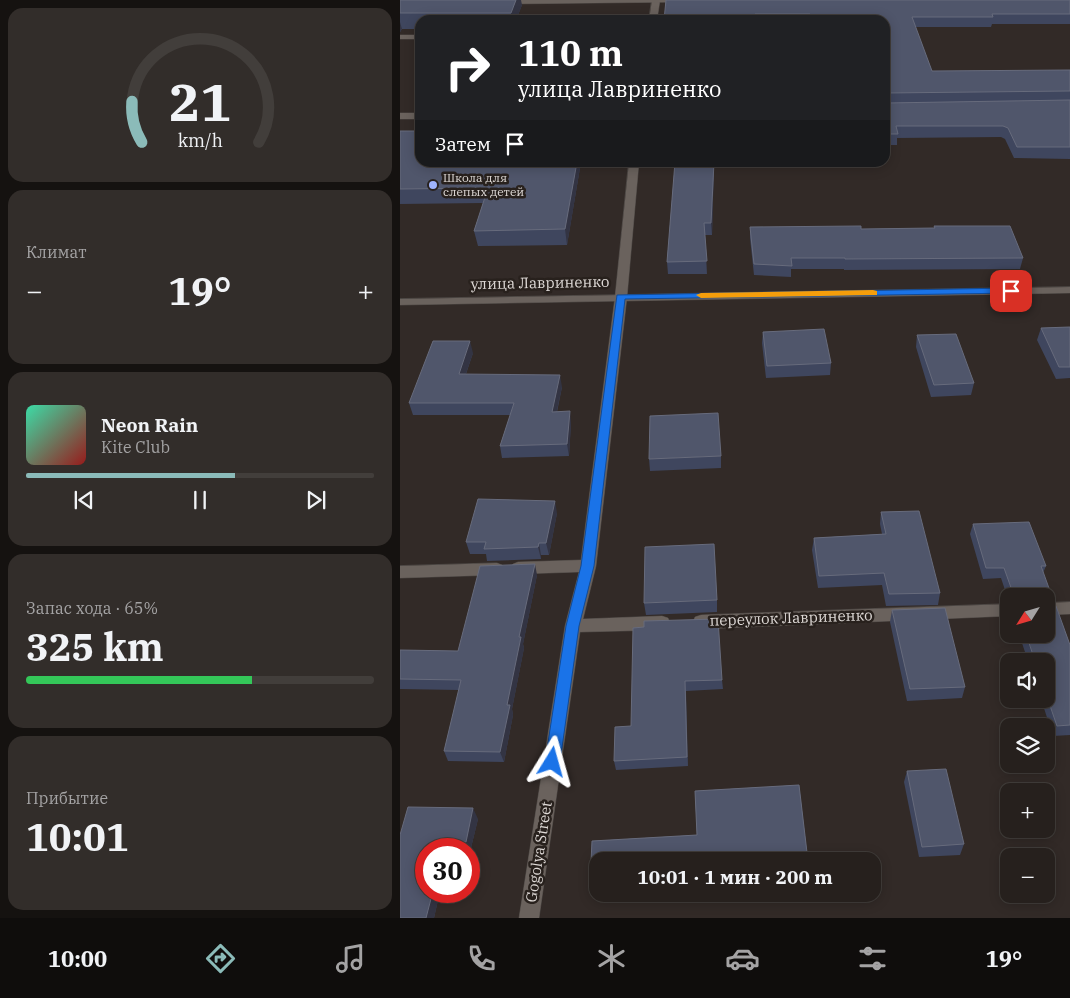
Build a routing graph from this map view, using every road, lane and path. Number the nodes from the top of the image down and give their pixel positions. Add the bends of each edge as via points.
1 (656, 0) edge
2 (684, 0) edge
3 (521, 1) edge
4 (492, 2) edge
5 (654, 15) edge
6 (400, 37) edge
7 (415, 37) edge
8 (400, 116) edge
9 (415, 116) edge
10 (634, 167) edge
11 (1070, 290) edge
12 (621, 296) junction
13 (400, 302) edge
14 (588, 566) junction
15 (400, 572) edge
16 (1070, 608) edge
17 (1055, 609) edge
18 (1000, 610) edge
19 (573, 626) junction
20 (529, 918) edge

1 - 2 street
1 - 3 street
1 - 5 street
3 - 4 street
6 - 7 street
8 - 9 street
10 - 12 street, Gogolya Street
11 - 12 main road, улица Лавриненко
12 - 13 main road, улица Лавриненко
12 - 14 street, Gogolya Street
14 - 15 street
14 - 19 street, Gogolya Street
16 - 17 street
18 - 19 street, переулок Лавриненко
19 - 20 street, Gogolya Street

